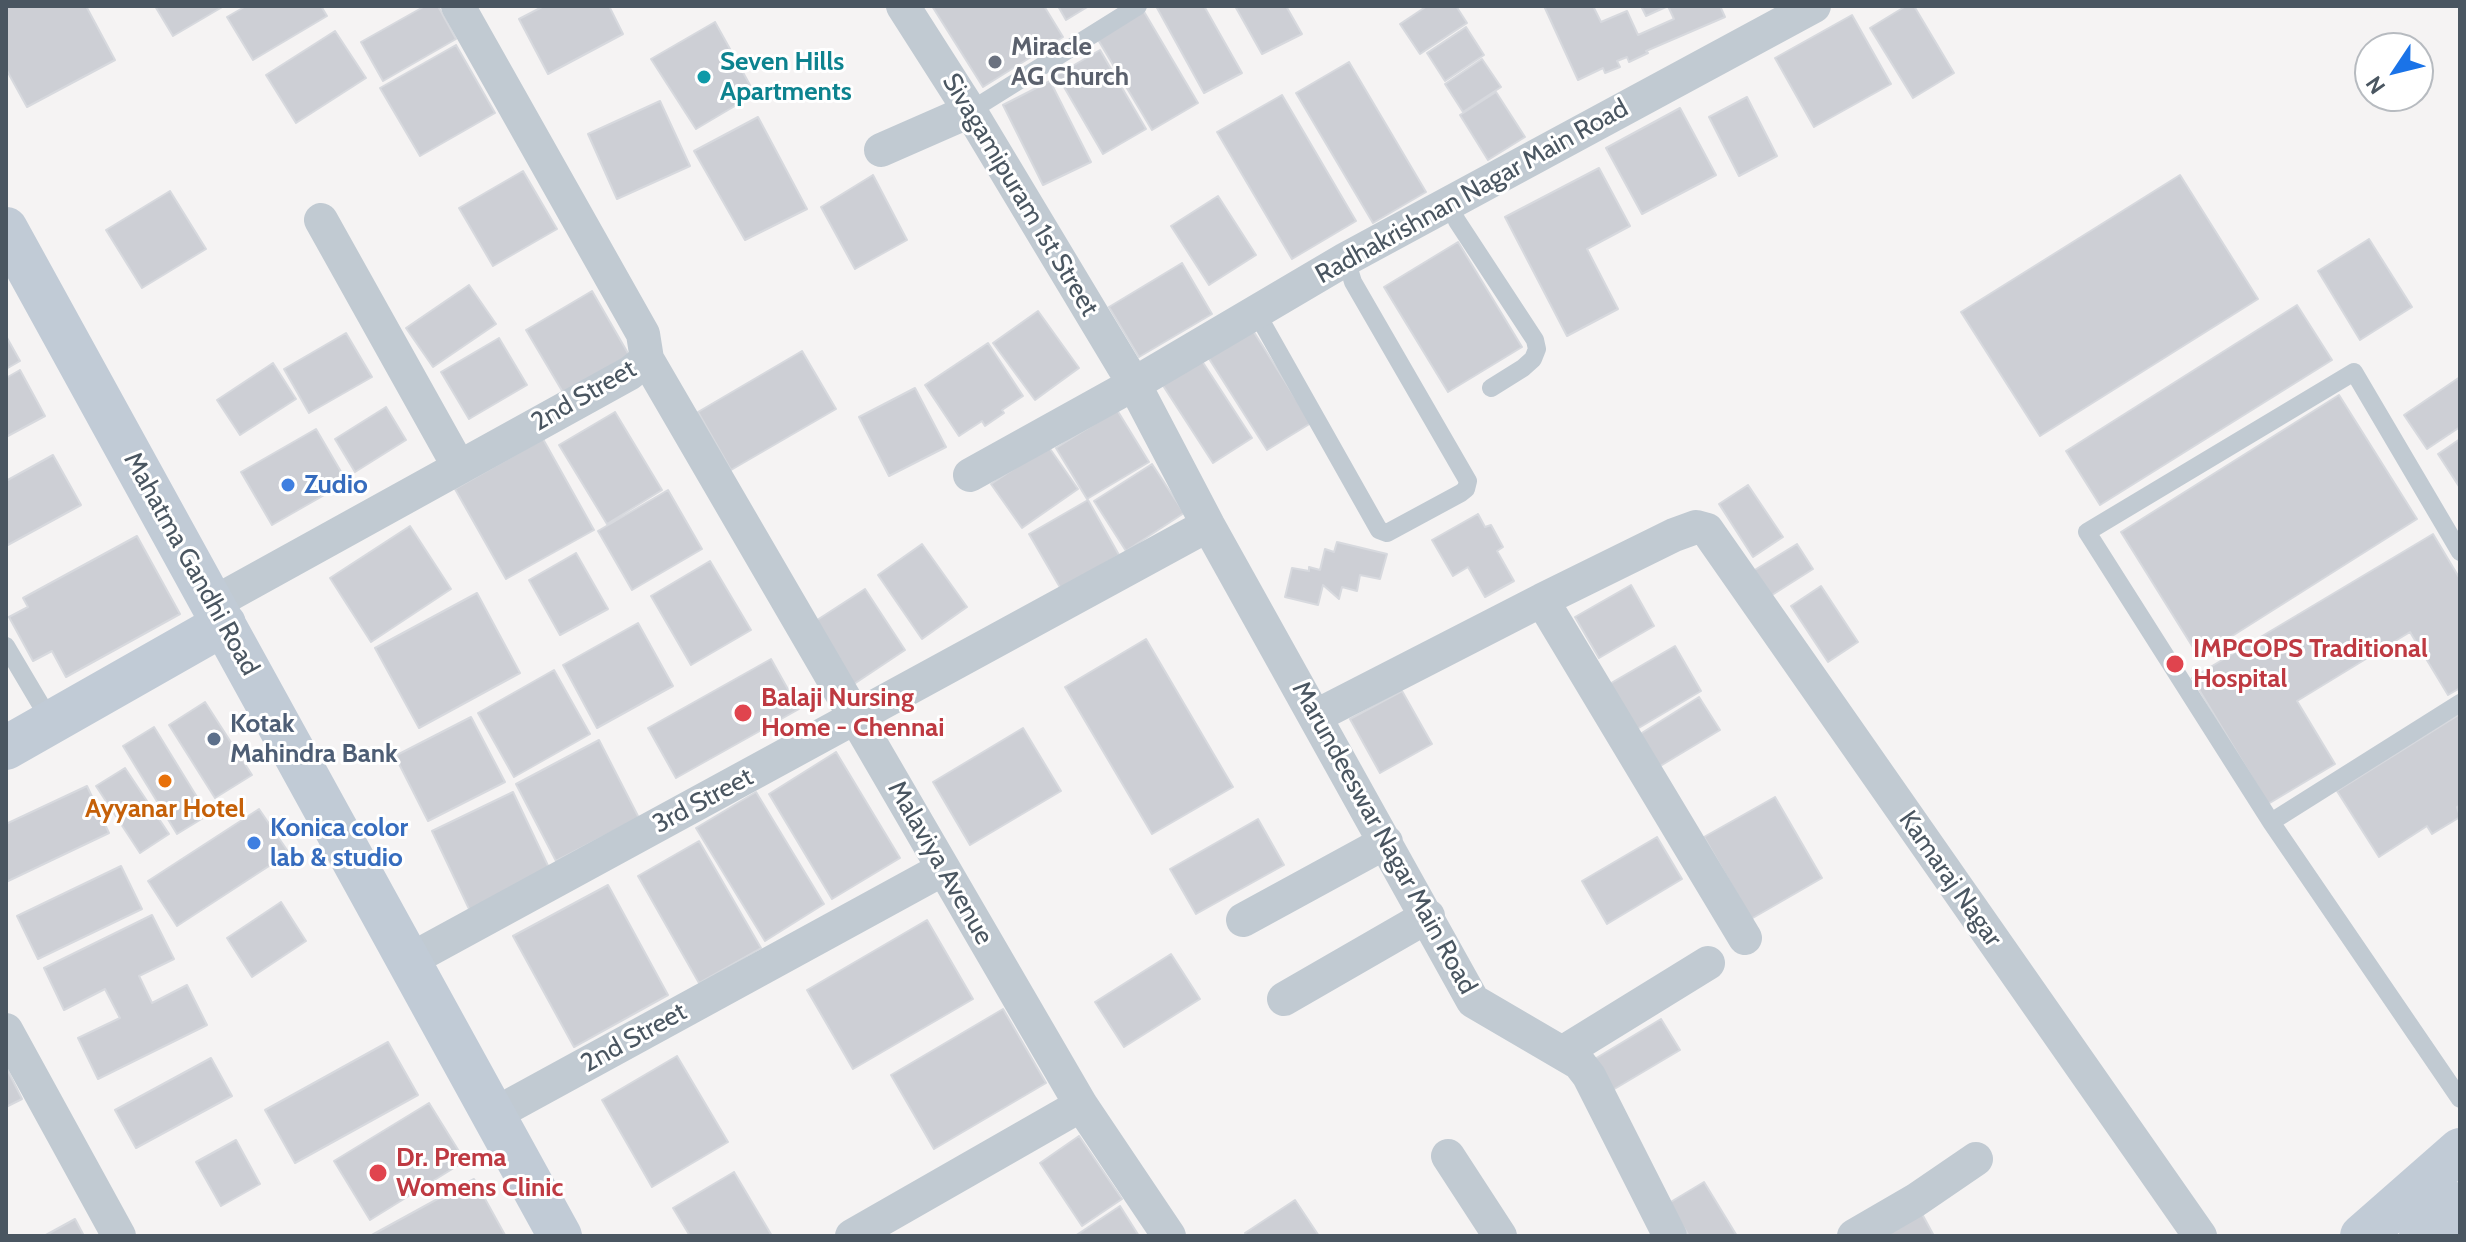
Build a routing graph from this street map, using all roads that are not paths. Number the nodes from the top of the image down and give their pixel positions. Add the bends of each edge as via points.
1 (458, 6) edge
2 (903, 6) edge
3 (1138, 6) edge
4 (1814, 6) edge
5 (970, 111) junction
6 (881, 150) dead end
7 (1449, 204) junction
8 (321, 220) dead end
9 (6, 229) edge
10 (1346, 259) junction
11 (1256, 312) junction
12 (647, 359) junction
13 (1134, 384) junction
14 (1491, 388) dead end
15 (459, 467) junction
16 (970, 475) dead end
17 (1208, 525) junction
18 (2460, 552) edge
19 (1542, 600) junction
20 (218, 614) junction
21 (6, 646) edge
22 (2460, 703) edge
23 (1316, 716) junction
24 (856, 718) junction
25 (51, 722) junction
26 (6, 748) edge
27 (2271, 822) junction
28 (1386, 842) junction
29 (943, 869) junction
30 (1428, 916) junction
31 (1243, 920) dead end
32 (1745, 938) dead end
33 (408, 961) junction
34 (1708, 963) dead end
35 (1284, 999) dead end
36 (6, 1030) edge
37 (1562, 1053) junction
38 (2460, 1099) edge
39 (1081, 1105) junction
40 (493, 1115) junction
41 (2460, 1150) edge
42 (1448, 1156) dead end
43 (1976, 1159) dead end
44 (2460, 1204) edge
45 (119, 1236) edge
46 (560, 1236) edge
47 (852, 1236) edge
48 (1169, 1236) edge
49 (1500, 1236) edge
50 (1670, 1236) edge
51 (1854, 1236) edge
52 (2200, 1236) edge
53 (2362, 1236) edge
54 (2421, 1236) edge

1 - 12 street, 2nd Street via 643,334
2 - 5 street, Sivagamipuram 1st Street
3 - 5 lane
4 - 7 street, Radhakrishnan Nagar Main Road
5 - 6 street
5 - 13 street, Sivagamipuram 1st Street
7 - 10 street, Radhakrishnan Nagar Main Road
7 - 14 lane via 1535,340 1533,359
8 - 15 street
9 - 20 main road, Mahatma Gandhi Road
10 - 11 street, Radhakrishnan Nagar Main Road
10 - 11 lane via 1353,282 1468,481 1461,493 1387,533 1379,530
11 - 13 street, Radhakrishnan Nagar Main Road
12 - 15 street, 2nd Street
12 - 24 street, Malaviya Avenue
13 - 16 street, Radhakrishnan Nagar Main Road
13 - 17 street, Sivagamipuram 1st Street
15 - 20 street, 2nd Street
17 - 23 street, Marundeeswar Nagar Main Road
17 - 24 street, 3rd Street
18 - 27 lane via 2354,372 2087,532
19 - 23 street
19 - 32 street
19 - 52 street, Kamaraj Nagar via 1674,535 1696,527 1707,530
20 - 25 main road
20 - 33 main road, Mahatma Gandhi Road
21 - 25 lane
22 - 27 lane
23 - 28 street, Marundeeswar Nagar Main Road
24 - 29 street, Malaviya Avenue
24 - 33 street, 3rd Street
25 - 26 main road
27 - 38 lane
28 - 30 street, Marundeeswar Nagar Main Road
28 - 31 street
29 - 39 street, Malaviya Avenue
29 - 40 street, 2nd Street
30 - 35 street
30 - 37 street, Marundeeswar Nagar Main Road via 1473,1001
33 - 40 main road, Mahatma Gandhi Road
34 - 37 street
36 - 45 street
37 - 50 street, Marundeeswar Nagar Main Road via 1589,1076
39 - 47 street
39 - 48 street, Malaviya Avenue
40 - 46 main road, Mahatma Gandhi Road
41 - 53 main road
42 - 49 street
43 - 51 street
44 - 54 main road

